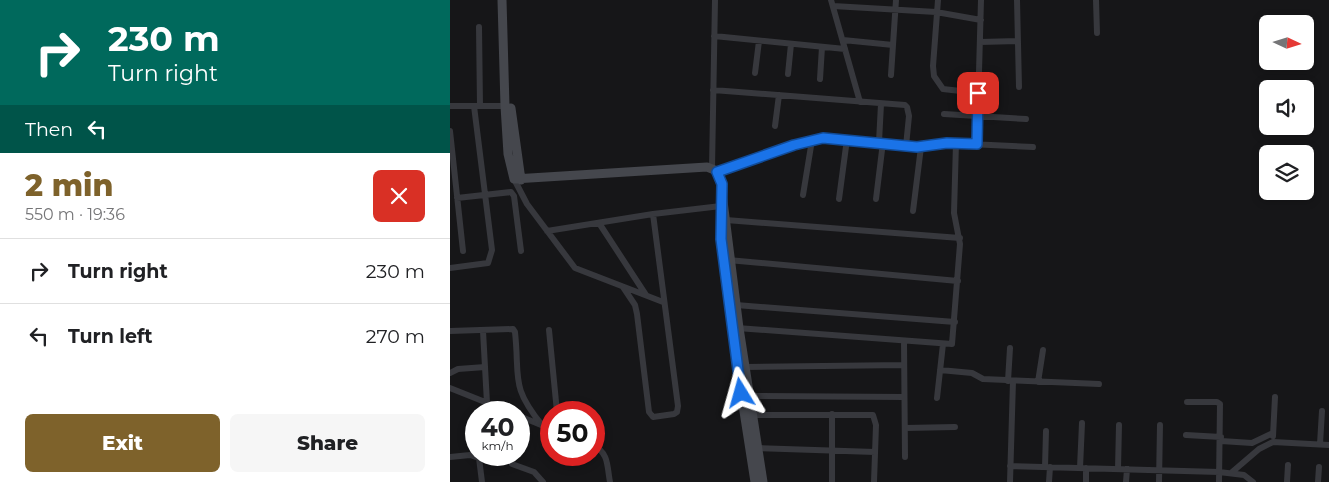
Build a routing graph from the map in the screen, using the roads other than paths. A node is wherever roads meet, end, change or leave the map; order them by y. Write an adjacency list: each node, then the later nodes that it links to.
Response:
1 (502, 0): 36 (main road)
2 (508, 0): 51 (main road)
3 (715, 0): 15 (street)
4 (896, 0): 10 (street)
5 (938, 0): 11 (street)
6 (980, 0): 12 (street)
7 (1017, 0): 18 (street)
8 (1096, 0): 14 (street)
9 (832, 3): 10 (street); 16 (street)
10 (896, 9): 11 (street); 21 (street)
11 (936, 12): 12 (street); 30 (street)
12 (980, 20): 19 (street)
13 (479, 27): 35 (street)
14 (1097, 33)
15 (714, 36): 17 (street); 29 (street)
16 (843, 40): 21 (street); 23 (street)
17 (759, 41): 20 (street); 24 (street)
18 (1018, 41): 19 (street); 28 (street)
19 (980, 42): 30 (street)
20 (791, 44): 22 (street); 25 (street)
21 (893, 46): 26 (street)
22 (822, 47): 23 (street); 27 (street)
23 (845, 49): 32 (street)
24 (755, 73)
25 (788, 74)
26 (891, 75)
27 (820, 79)
28 (1019, 87)
29 (713, 90): 31 (street); 50 (street)
30 (978, 93): 38 (street)
31 (779, 95): 32 (street); 40 (street)
32 (860, 102): 33 (street)
33 (882, 104): 44 (street); 47 (street)
34 (450, 106): 35 (street)
35 (477, 106): 36 (street); 53 (street)
36 (505, 106): 51 (main road)
37 (944, 114): 38 (street)
38 (977, 115): 39 (street); 46 (street)
39 (1026, 119)
40 (776, 126)
41 (450, 131): 55 (street)
42 (847, 138): 43 (street); 44 (street); 56 (street)
43 (812, 140): 50 (street); 54 (street)
44 (881, 142): 47 (street); 57 (street)
45 (956, 143): 46 (street); 48 (street); 64 (street)
46 (977, 144): 49 (street)
47 (906, 146): 48 (street)
48 (922, 147): 59 (street)
49 (1033, 147)
50 (714, 170): 51 (main road); 52 (main road)
51 (518, 180): 63 (street)
52 (722, 184): 58 (main road); 61 (main road)
53 (485, 195): 55 (street); 66 (street); 68 (street)
54 (803, 195)
55 (457, 198): 65 (street)
56 (839, 199)
57 (876, 199)
58 (721, 206): 60 (street); 67 (main road)
59 (913, 211)
60 (653, 214): 62 (street); 72 (street)
61 (726, 220): 64 (street); 67 (main road)
62 (600, 223): 63 (street); 71 (street)
63 (547, 231): 70 (street)
64 (960, 238): 69 (street)
65 (463, 251)
66 (521, 251)
67 (727, 260): 69 (street); 73 (main road); 75 (main road)
68 (450, 268)
69 (958, 281): 74 (street)
70 (623, 287): 71 (street); 72 (street)
71 (646, 295): 72 (street)
72 (663, 302)
73 (736, 305): 74 (street); 75 (main road)
74 (955, 322): 80 (street)
75 (736, 328): 79 (street); 85 (main road); 136 (main road)
76 (549, 330): 98 (street)
77 (450, 331): 78 (street)
78 (483, 331): 84 (street); 103 (street)
79 (904, 341): 80 (street); 83 (street)
80 (942, 344): 86 (street)
81 (1010, 348): 88 (street)
82 (1043, 350): 89 (street)
83 (904, 365): 85 (street); 93 (street)
84 (485, 367): 87 (street); 97 (street)
85 (745, 368): 92 (main road)
86 (940, 370): 88 (street); 95 (street)
87 (450, 373)
88 (1010, 381): 89 (street); 124 (street)
89 (1038, 382): 90 (street)
90 (1099, 384)
91 (450, 388): 96 (street)
92 (749, 396): 93 (street); 102 (main road)
93 (904, 397): 107 (street)
94 (1275, 397): 110 (street)
95 (937, 398)
96 (482, 401)
97 (487, 401)
98 (556, 401)
99 (1187, 402): 112 (street)
100 (1322, 411): 114 (street)
101 (832, 414): 102 (street); 117 (street); 118 (street)
102 (752, 415): 116 (main road)
103 (540, 422)
104 (1082, 423): 127 (street)
105 (1119, 425): 128 (street)
106 (1160, 425): 130 (street)
107 (905, 428): 108 (street); 121 (street)
108 (955, 428)
109 (1046, 431): 125 (street)
110 (1273, 433): 112 (street); 113 (street)
111 (1186, 435): 112 (street)
112 (1221, 439): 131 (street)
113 (1273, 442): 114 (street); 132 (street)
114 (1320, 444): 115 (street)
115 (1329, 445)
116 (756, 448): 117 (street); 137 (main road)
117 (832, 450): 118 (street); 138 (street)
118 (875, 452): 139 (street)
119 (605, 454): 135 (street)
120 (450, 457): 133 (street)
121 (905, 457)
122 (1288, 465): 147 (street)
123 (518, 466): 134 (street)
124 (1010, 466): 125 (street); 140 (street)
125 (1047, 467): 127 (street); 141 (street)
126 (1319, 467): 148 (street)
127 (1083, 468): 128 (street); 142 (street)
128 (1118, 469): 129 (street)
129 (1126, 469): 130 (street); 143 (street)
130 (1158, 470): 131 (street); 144 (street)
131 (1219, 472): 132 (street); 145 (street)
132 (1231, 473): 146 (street)
133 (482, 482)
134 (543, 482)
135 (610, 482)
136 (755, 482)
137 (763, 482)
138 (832, 482)
139 (874, 482)
140 (1010, 482)
141 (1049, 482)
142 (1086, 482)
143 (1126, 482)
144 (1158, 482)
145 (1219, 482)
146 (1253, 482)
147 (1287, 482)
148 (1318, 482)

